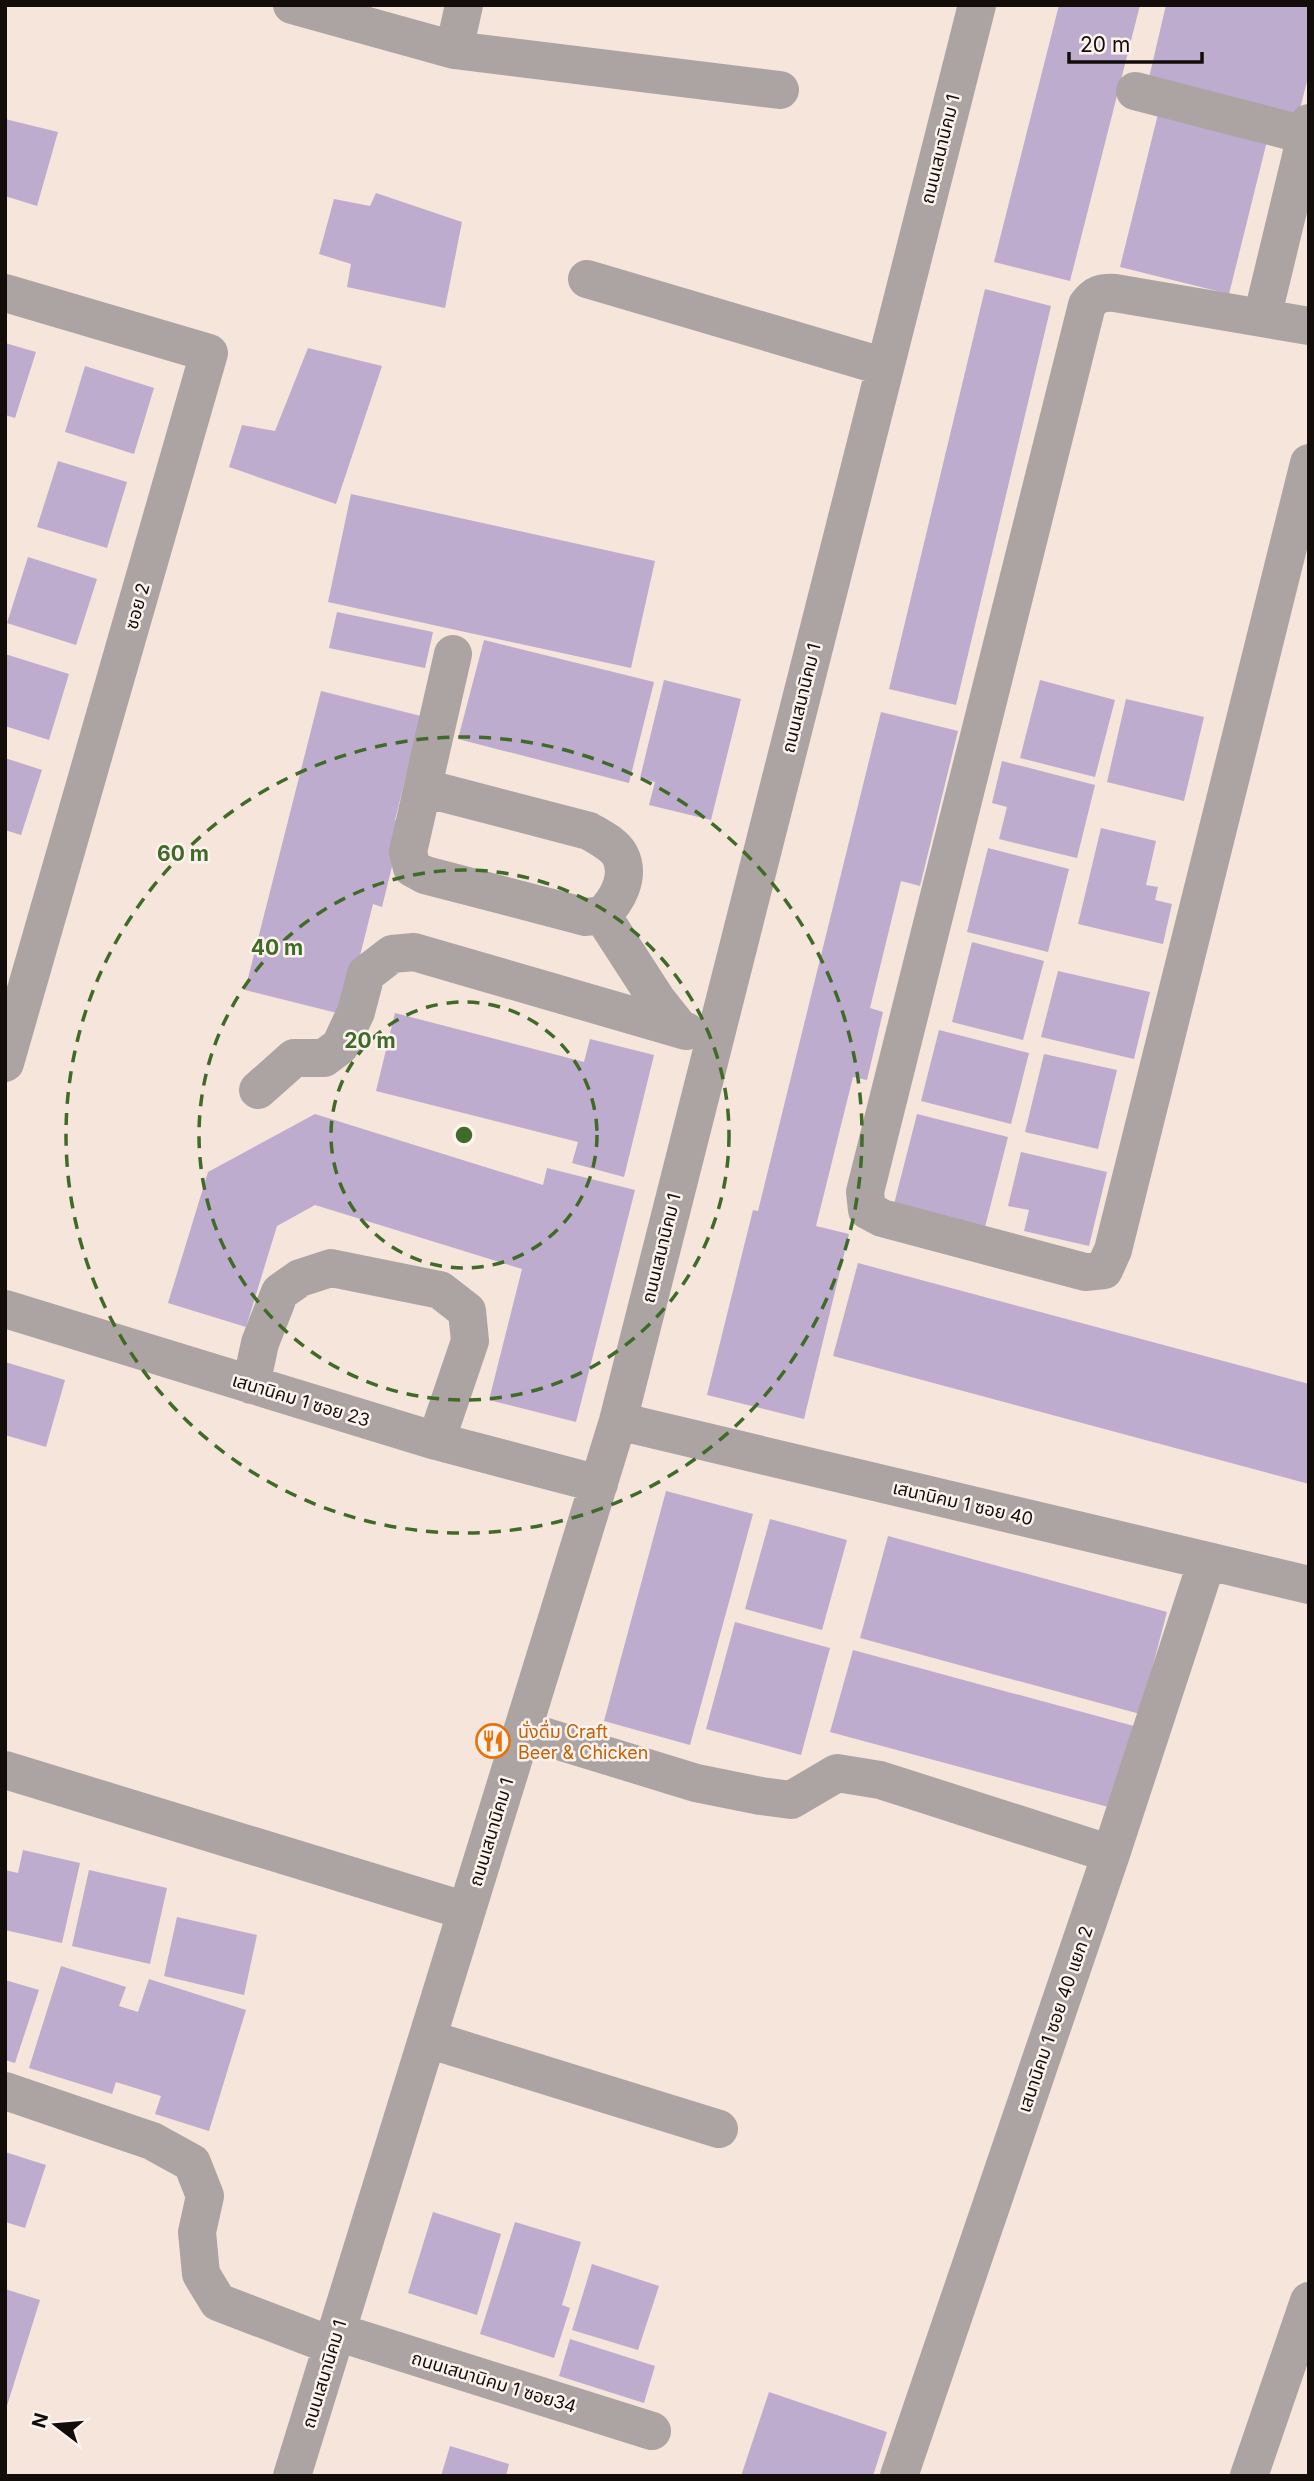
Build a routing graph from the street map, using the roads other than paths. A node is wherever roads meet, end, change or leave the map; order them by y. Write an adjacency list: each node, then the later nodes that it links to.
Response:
1 (292, 5): 4 (street)
2 (464, 5): 4 (street)
3 (977, 5): 12 (street, ถนนเสนานิคม 1)
4 (454, 50): 5 (street)
5 (780, 90)
6 (1135, 91): 7 (street)
7 (1308, 131): 10 (street)
8 (587, 279): 12 (street)
9 (5, 293): 18 (street, ซอย 2)
10 (1262, 318): 11 (street); 13 (street)
11 (1309, 326)
12 (885, 367): 17 (street, ถนนเสนานิคม 1)
13 (1309, 464)
14 (453, 654): 15 (street)
15 (424, 788): 16 (street); 16 (street)
16 (602, 915): 17 (street)
17 (697, 1034): 19 (street); 22 (street, ถนนเสนานิคม 1)
18 (5, 1063)
19 (258, 1090)
20 (5, 1310): 21 (street, เสนานิคม 1 ซอย 23)
21 (251, 1385): 23 (street, เสนานิคม 1 ซอย 23); 23 (street)
22 (618, 1421): 24 (street, ถนนเสนานิคม 1); 25 (street, เสนานิคม 1 ซอย 40)
23 (436, 1441): 24 (street, เสนานิคม 1 ซอย 23)
24 (599, 1483): 27 (street, ถนนเสนานิคม 1)
25 (1207, 1561): 26 (street, เสนานิคม 1 ซอย 40); 29 (street, เสนานิคม 1 ซอย 40 แยก 2)
26 (1309, 1585)
27 (523, 1730): 29 (street); 30 (street, ถนนเสนานิคม 1)
28 (5, 1770): 30 (street)
29 (1111, 1854): 38 (street, เสนานิคม 1 ซอย 40 แยก 2)
30 (466, 1911): 31 (street, ถนนเสนานิคม 1)
31 (428, 2039): 33 (street); 35 (street, ถนนเสนานิคม 1)
32 (5, 2091): 35 (street, ถนนเสนานิคม 1 ซอย34)
33 (719, 2129)
34 (1309, 2301): 39 (street)
35 (335, 2339): 36 (street, ถนนเสนานิคม 1 ซอย34); 37 (street, ถนนเสนานิคม 1)
36 (652, 2431)
37 (292, 2476)
38 (898, 2476)
39 (1249, 2476)

